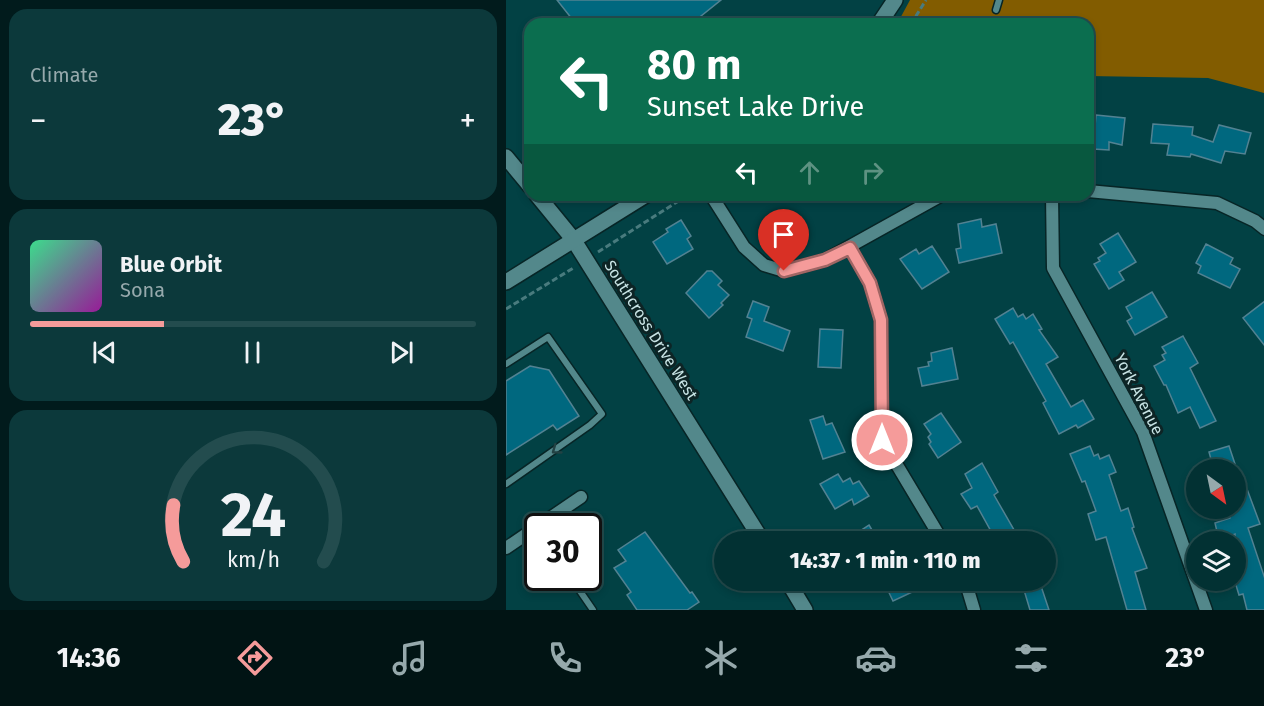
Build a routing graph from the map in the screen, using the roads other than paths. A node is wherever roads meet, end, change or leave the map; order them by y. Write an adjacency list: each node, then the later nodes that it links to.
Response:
1 (895, 0): 4 (street)
2 (999, 0): 3 (lane)
3 (996, 10)
4 (883, 18)
5 (506, 157): 6 (street)
6 (524, 179)
7 (1094, 192): 13 (street)
8 (542, 201): 14 (street, Southcross Drive West)
9 (637, 201): 14 (street)
10 (715, 201): 15 (street)
11 (932, 201): 15 (street)
12 (1052, 201): 31 (street, York Avenue)
13 (1265, 229)
14 (573, 239): 16 (street); 21 (street, Southcross Drive West)
15 (850, 248): 22 (street)
16 (506, 282)
17 (506, 364): 18 (lane, one-way to 18)
18 (506, 484)
19 (581, 497): 20 (street)
20 (558, 513)
21 (755, 531)
22 (936, 531)
23 (524, 536): 24 (street)
24 (506, 548)
25 (580, 591): 28 (lane)
26 (794, 591): 29 (street)
27 (968, 591): 30 (street)
28 (593, 610)
29 (805, 610)
30 (974, 610)
31 (1206, 610)

